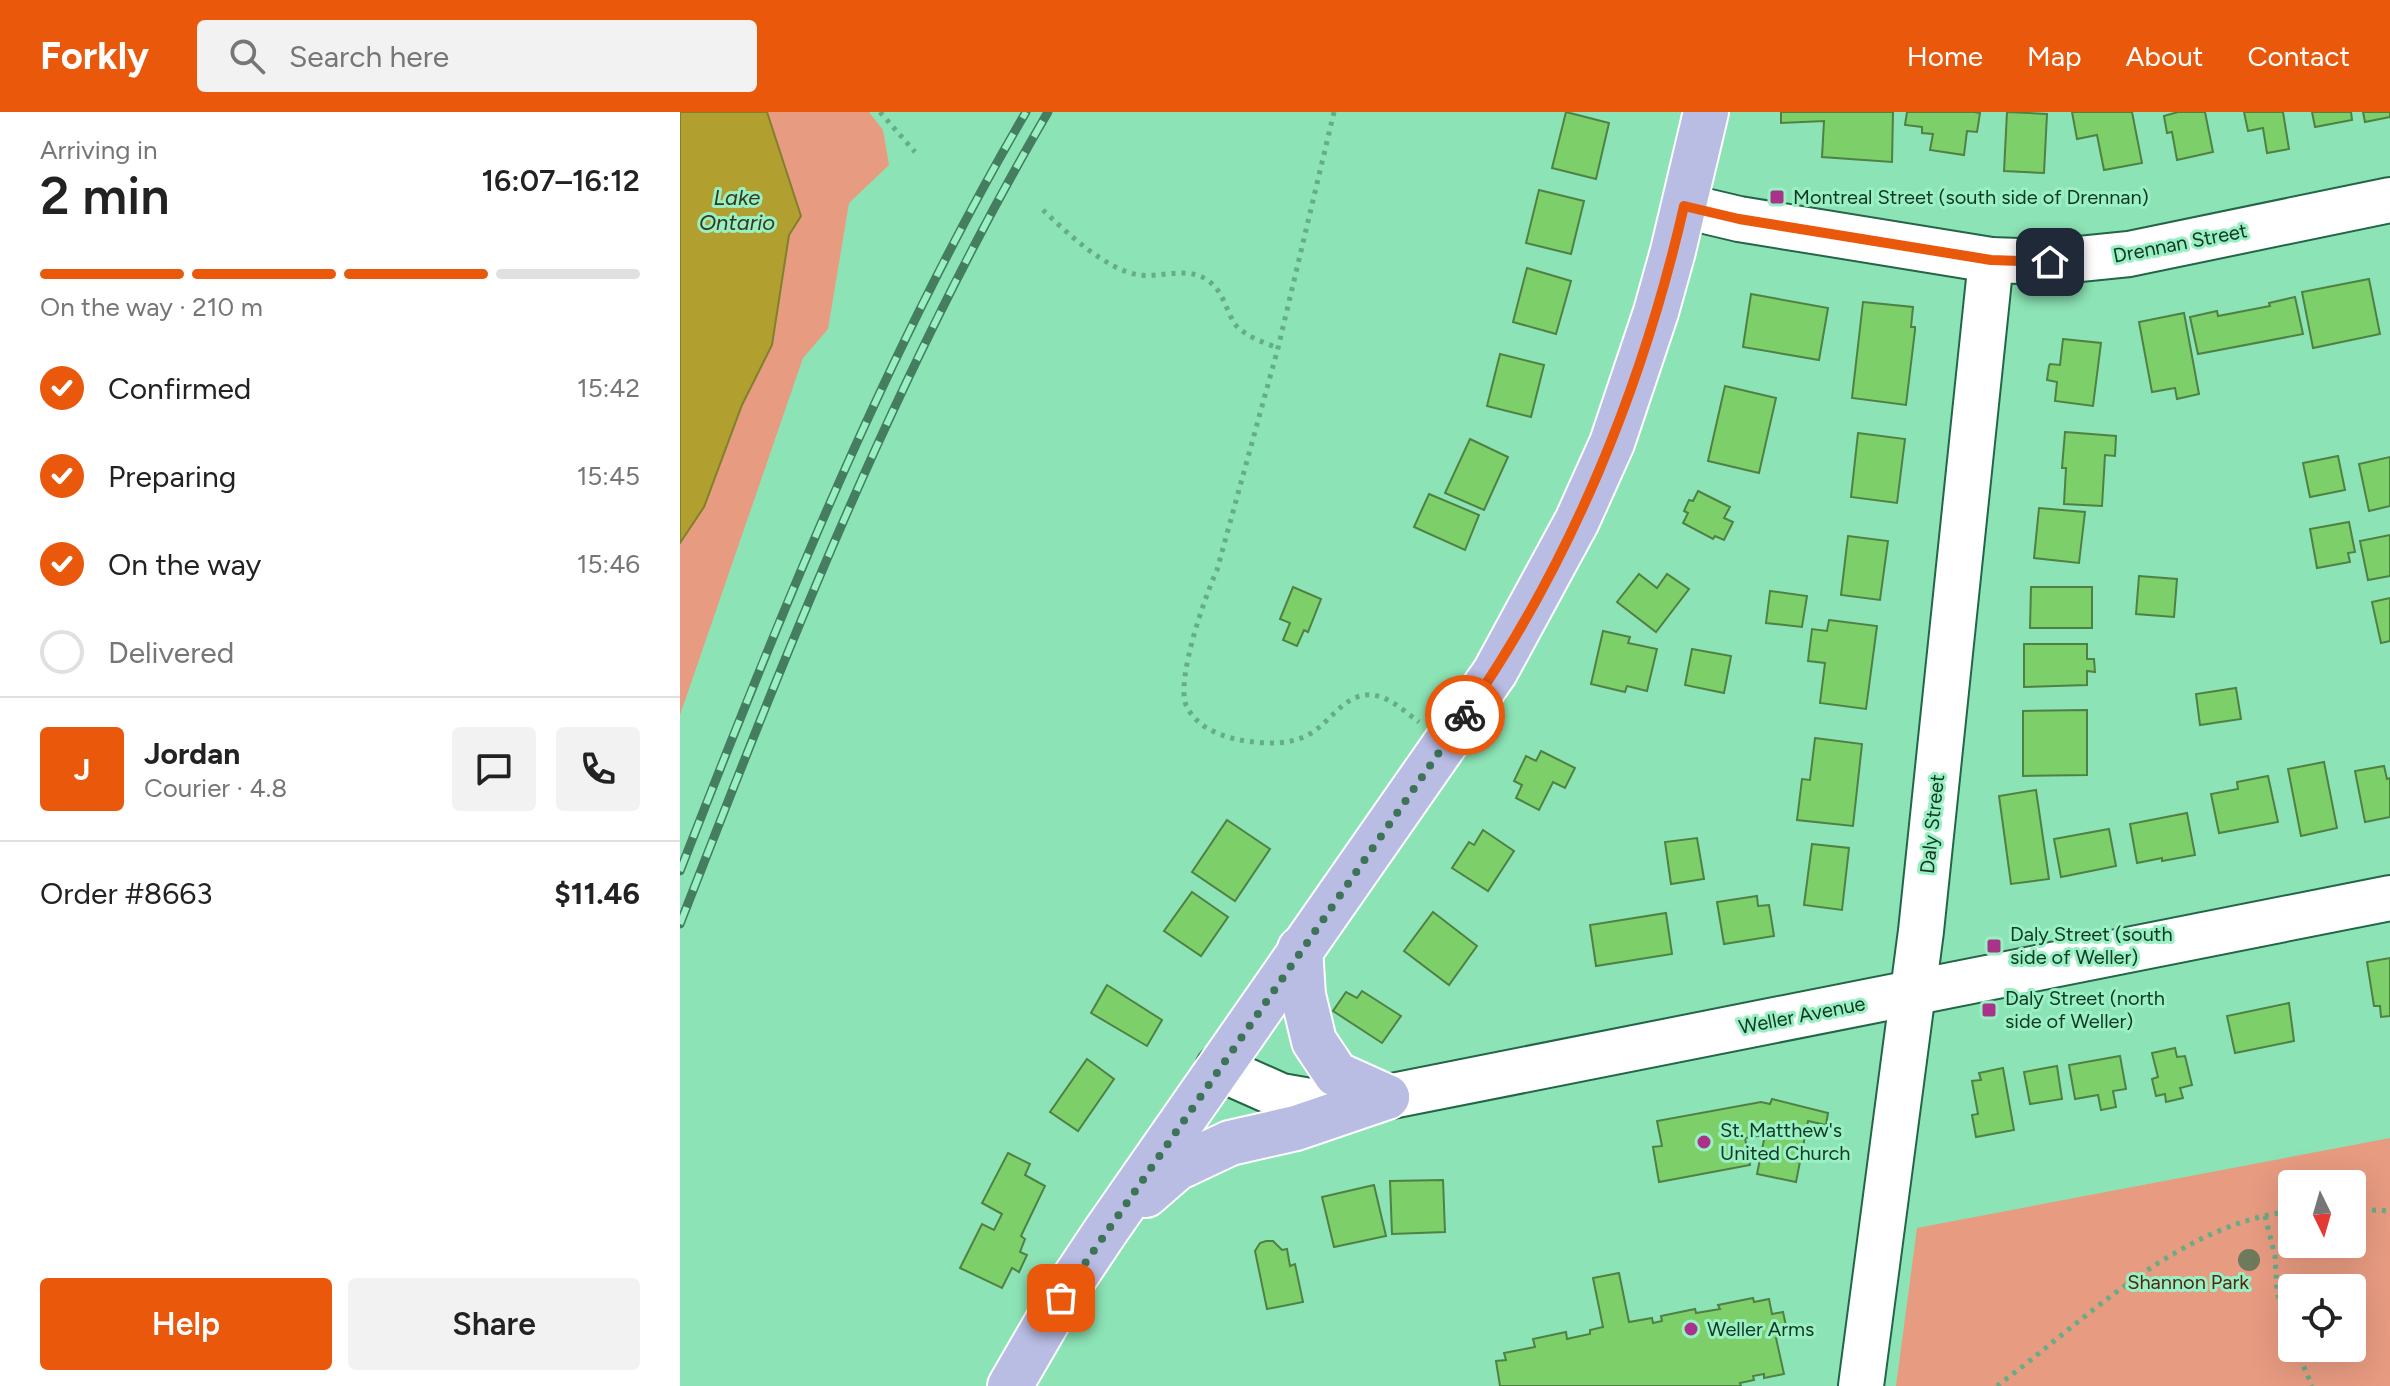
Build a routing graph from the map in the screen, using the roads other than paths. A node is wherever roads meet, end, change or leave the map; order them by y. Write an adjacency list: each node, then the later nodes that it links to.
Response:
1 (1706, 112): 3 (main road)
2 (2390, 200): 4 (street, Drennan Street)
3 (1684, 206): 4 (street, Drennan Street); 6 (main road)
4 (1991, 260): 7 (street, Daly Street)
5 (2390, 898): 7 (street, Weller Avenue)
6 (1300, 949): 8 (main road); 9 (main road)
7 (1911, 993): 9 (street, Weller Avenue); 12 (street, Daly Street)
8 (1218, 1068): 9 (street, Weller Avenue); 10 (main road)
9 (1387, 1097): 10 (main road)
10 (1105, 1232): 11 (main road)
11 (1010, 1386)
12 (1861, 1386)

